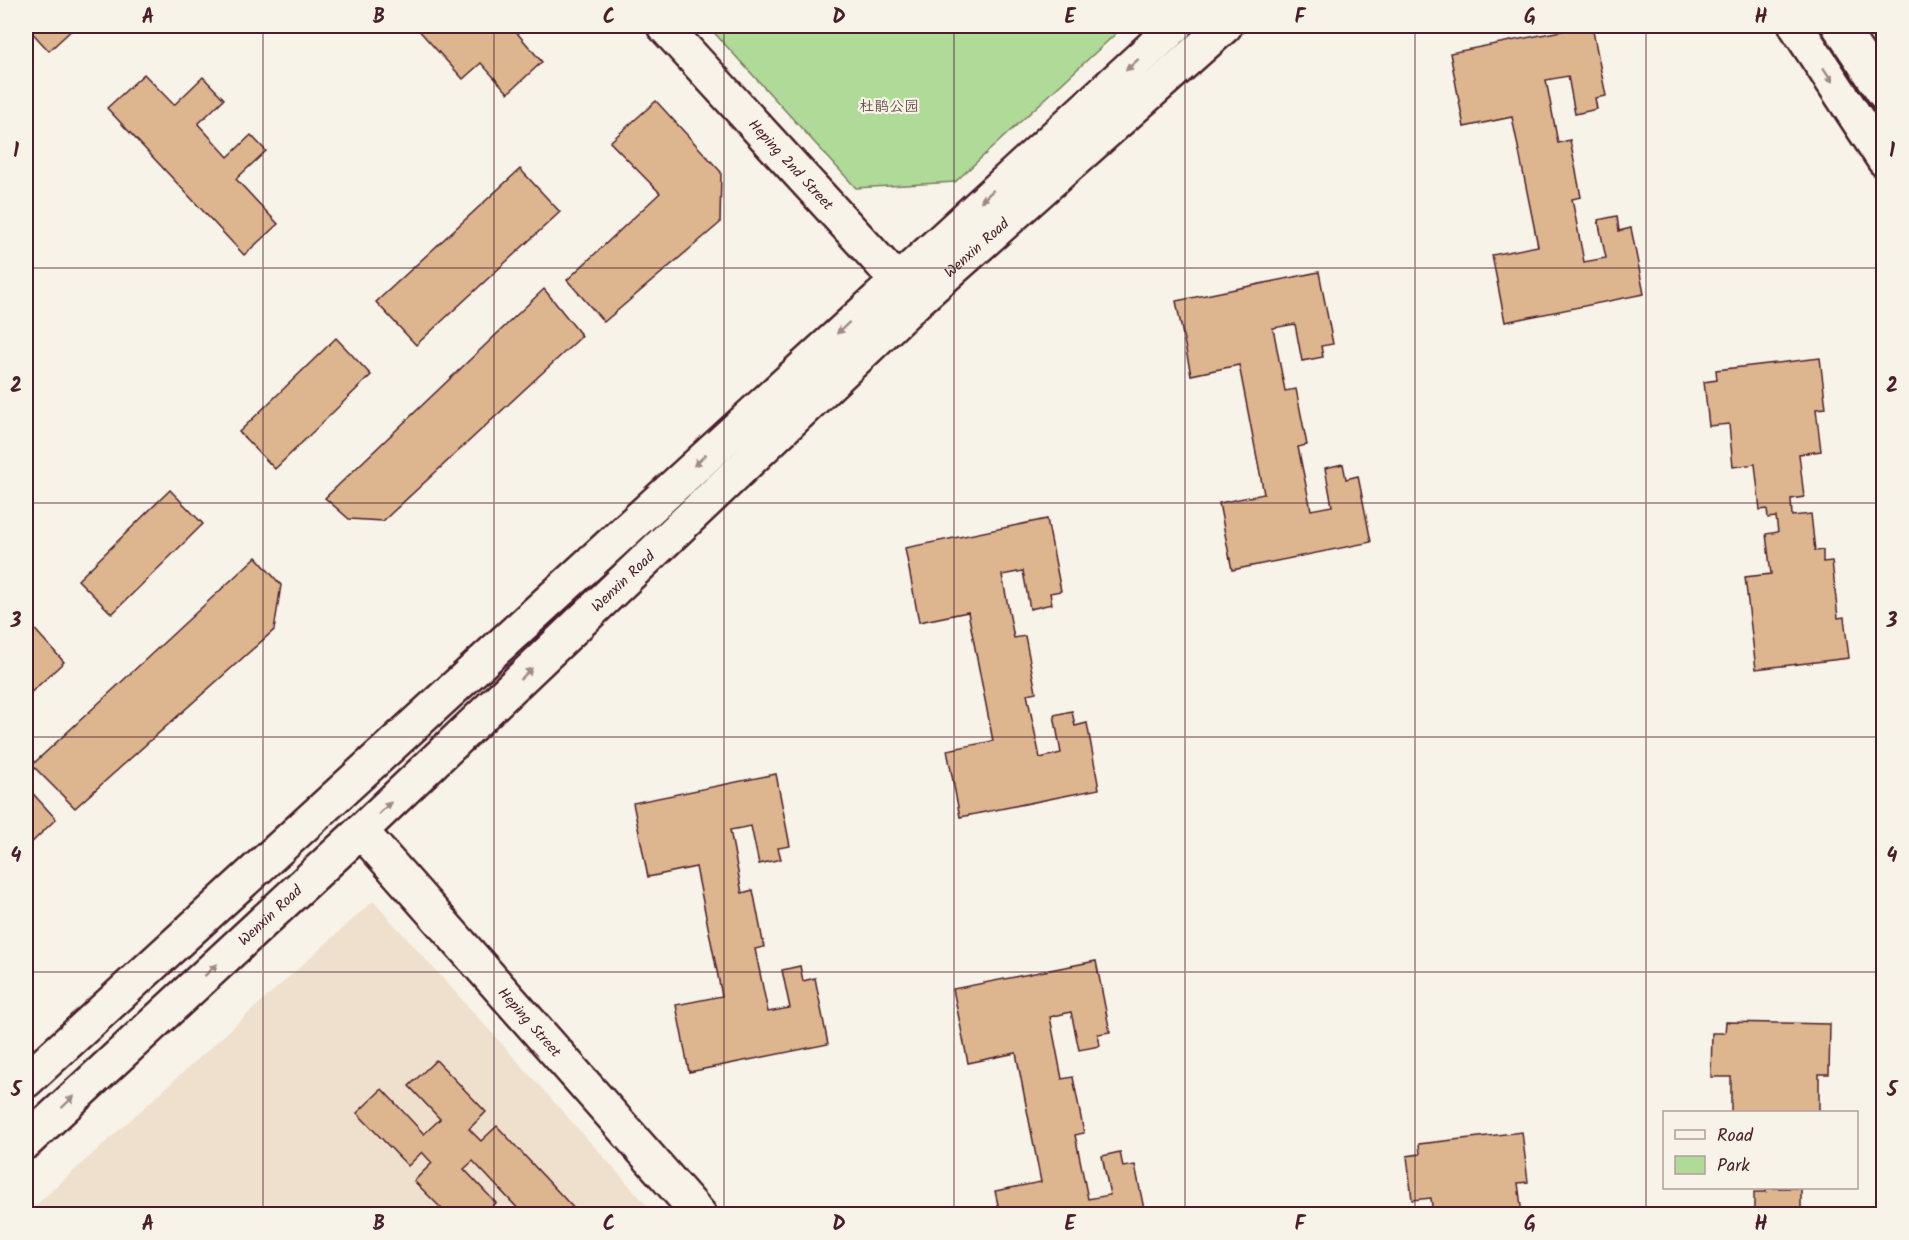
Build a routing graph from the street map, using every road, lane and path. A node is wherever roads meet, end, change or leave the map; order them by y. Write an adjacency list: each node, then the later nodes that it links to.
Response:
1 (664, 26): 8 (main road, Heping 2nd Street)
2 (1175, 26): 8 (main road, one-way to 8)
3 (1225, 26): 8 (main road, Wenxin Road)
4 (1796, 26): 7 (main road, one-way to 7)
5 (1839, 26): 6 (main road)
6 (1884, 93)
7 (1884, 160)
8 (906, 290): 9 (main road, Wenxin Road, one-way to 8); 10 (main road, one-way to 10)
9 (361, 831): 11 (main road, Wenxin Road, one-way to 9); 12 (main road, Heping Street)
10 (26, 1081)
11 (26, 1142)
12 (699, 1215)

